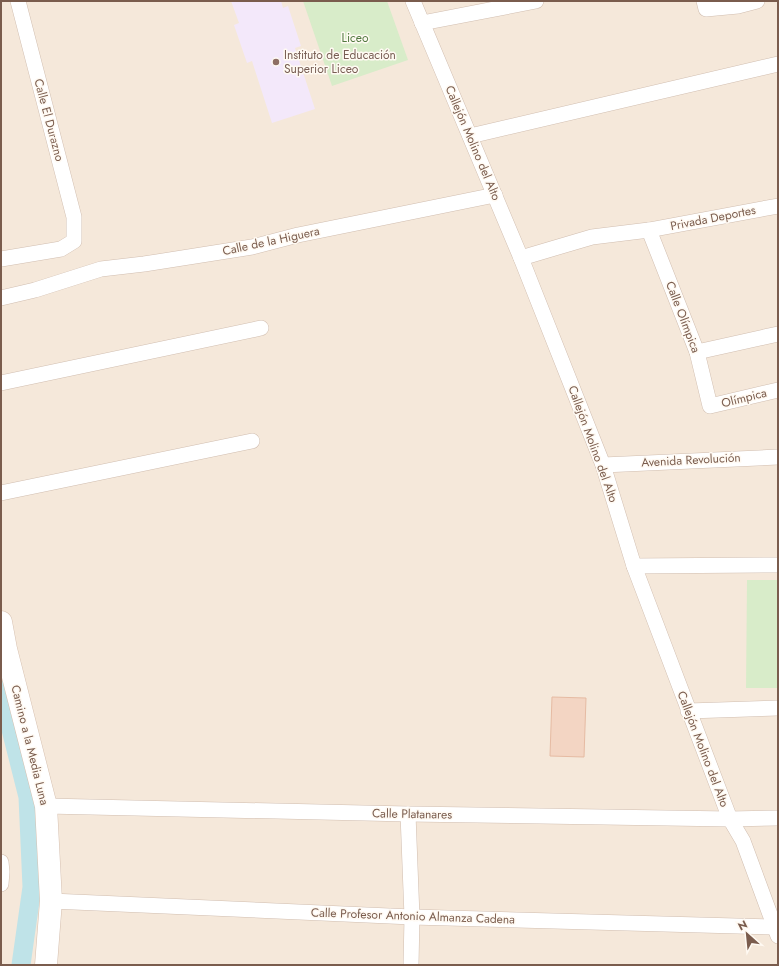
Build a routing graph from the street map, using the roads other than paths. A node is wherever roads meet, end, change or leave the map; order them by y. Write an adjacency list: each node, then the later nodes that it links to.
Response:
1 (18, 1): 13 (street, Calle El Durazno)
2 (414, 1): 6 (street, Callejón Molino del Alto)
3 (536, 1): 6 (street)
4 (757, 1): 5 (street)
5 (705, 5)
6 (422, 23): 8 (street, Callejón Molino del Alto)
7 (778, 64): 8 (street)
8 (470, 136): 9 (street, Callejón Molino del Alto)
9 (495, 195): 12 (street, Callejón Molino del Alto); 14 (street, Calle de la Higuera)
10 (778, 206): 11 (street, Privada Deportes)
11 (649, 230): 12 (street, Privada Deportes); 17 (street, Calle Olímpica)
12 (521, 258): 23 (street, Callejón Molino del Alto)
13 (1, 259)
14 (1, 298)
15 (262, 328): 18 (street)
16 (778, 334): 17 (street)
17 (697, 352): 20 (street, Calle Olímpica)
18 (1, 384)
19 (778, 390): 20 (street, Olímpica)
20 (710, 406)
21 (252, 441): 24 (street)
22 (778, 457): 23 (street, Avenida Revolución)
23 (603, 465): 26 (street, Callejón Molino del Alto)
24 (1, 493)
25 (778, 565): 26 (street)
26 (634, 566): 29 (street, Callejón Molino del Alto)
27 (1, 622): 30 (street, Camino a la Media Luna)
28 (778, 708): 29 (street)
29 (688, 711): 33 (street, Callejón Molino del Alto)
30 (46, 806): 31 (street, Calle Platanares); 36 (street, Camino a la Media Luna)
31 (408, 814): 33 (street, Calle Platanares); 37 (street)
32 (778, 818): 33 (street, Calle Platanares)
33 (730, 819): 38 (street, Callejón Molino del Alto)
34 (1, 862): 35 (street)
35 (1, 884)
36 (51, 901): 37 (street, Calle Profesor Antonio Almanza Cadena); 39 (street, Camino a la Media Luna)
37 (412, 917): 38 (street, Calle Profesor Antonio Almanza Cadena); 40 (street)
38 (776, 932)
39 (46, 965)
40 (411, 965)

